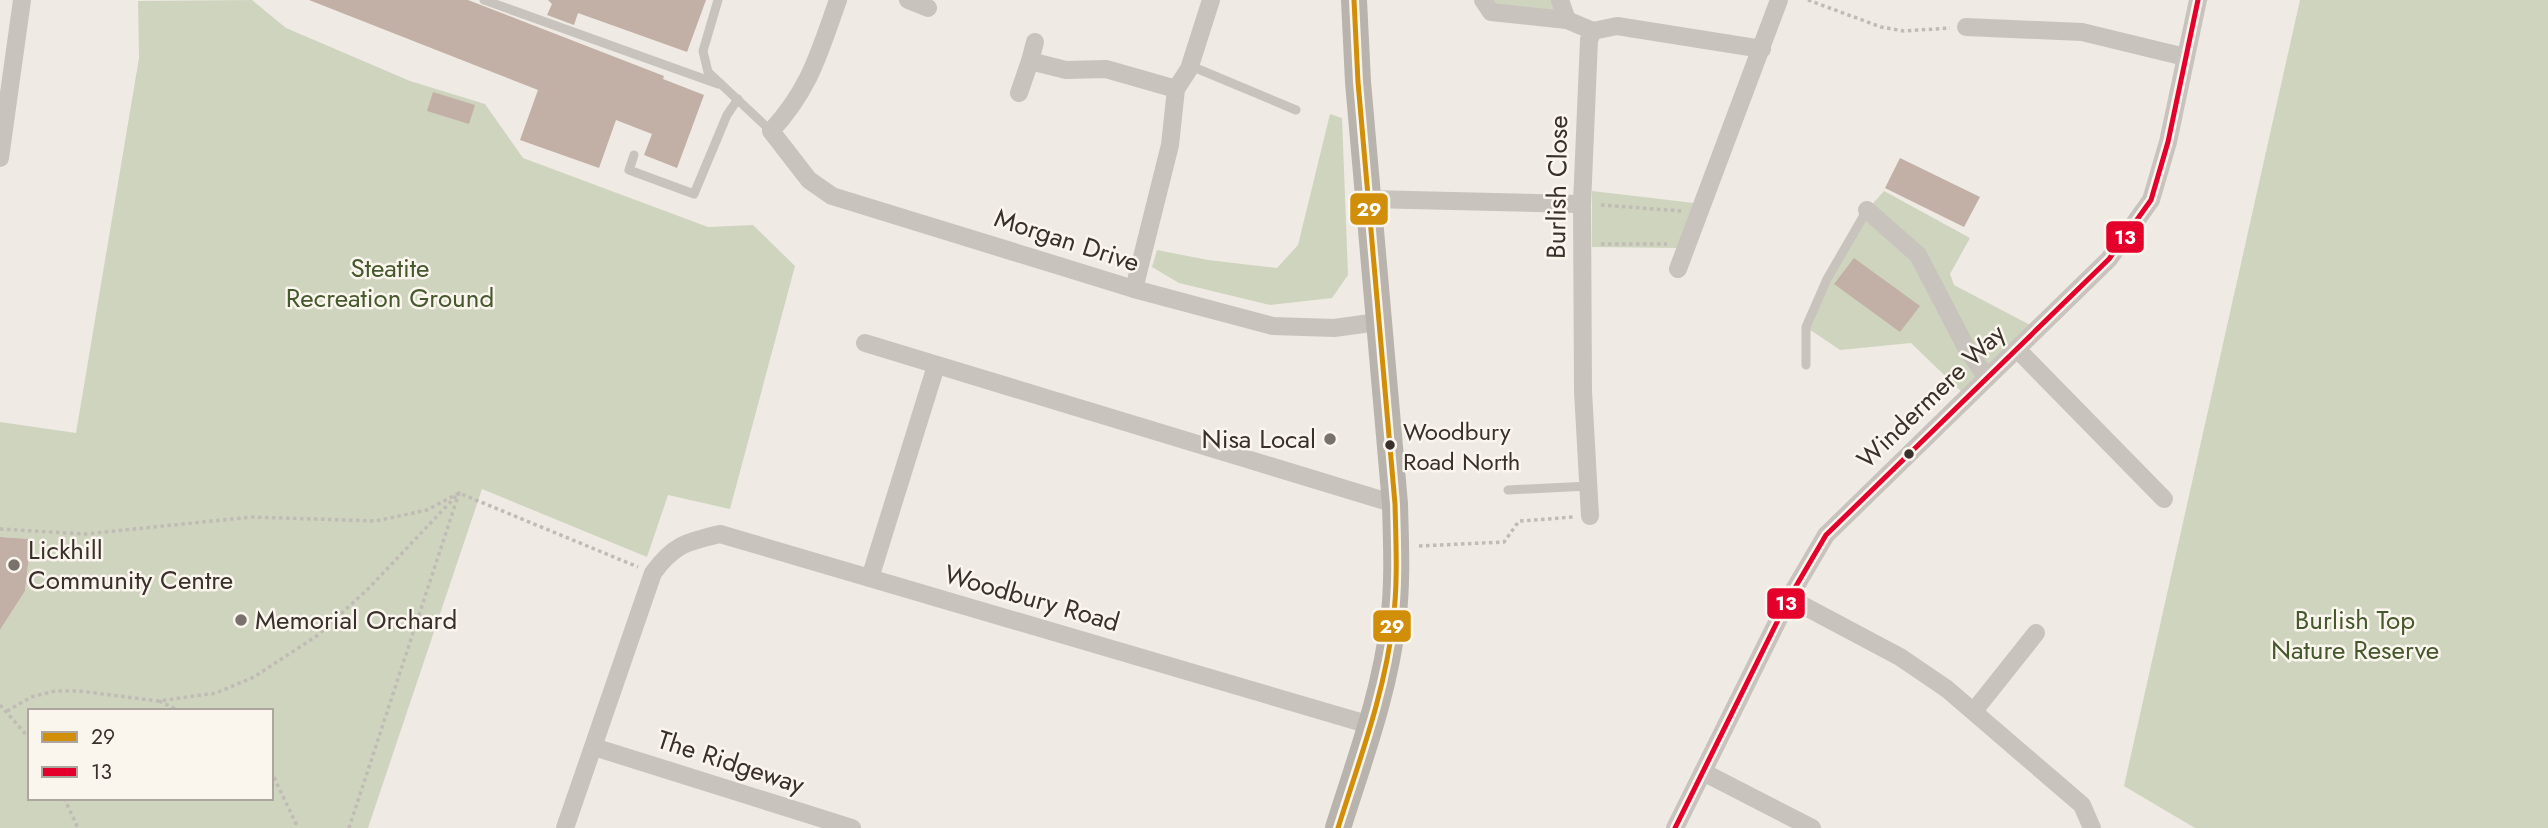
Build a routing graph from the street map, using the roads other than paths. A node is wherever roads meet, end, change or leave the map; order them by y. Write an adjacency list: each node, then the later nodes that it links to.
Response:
1 (22, 0): 29 (street)
2 (484, 0): 22 (lane)
3 (718, 0): 22 (lane)
4 (838, 0): 27 (street)
5 (908, 0): 12 (street)
6 (1211, 0): 21 (street)
7 (1354, 0): 30 (main road)
8 (1483, 0): 13 (street)
9 (1557, 0): 13 (street); 14 (street)
10 (1779, 0): 18 (street)
11 (2198, 0): 19 (street, Windermere Way)
12 (928, 8)
13 (1539, 16): 14 (street)
14 (1567, 20): 16 (street)
15 (1966, 27): 19 (street)
16 (1593, 31): 18 (street); 31 (street, Burlish Close)
17 (1035, 42): 20 (street)
18 (1762, 49): 33 (street)
19 (2185, 57): 37 (street, Windermere Way)
20 (1030, 61): 23 (street); 24 (street)
21 (1191, 66): 23 (street); 26 (lane)
22 (718, 84): 25 (lane)
23 (1176, 89): 34 (street)
24 (1018, 93)
25 (738, 99): 27 (lane); 28 (lane)
26 (1296, 110)
27 (771, 131): 34 (street, Morgan Drive)
28 (634, 155)
29 (0, 158)
30 (1369, 200): 31 (street); 35 (main road)
31 (1581, 204): 41 (street, Burlish Close)
32 (1867, 210): 38 (lane); 40 (street)
33 (1678, 269)
34 (1133, 289): 35 (street, Morgan Drive)
35 (1378, 322): 44 (main road)
36 (865, 343): 39 (street)
37 (2018, 350): 40 (street, Windermere Way); 43 (street)
38 (1806, 365)
39 (936, 366): 44 (street); 46 (street)
40 (1987, 378): 47 (street, Windermere Way)
41 (1588, 485): 42 (lane); 45 (street, Burlish Close)
42 (1508, 490)
43 (2164, 499)
44 (1395, 504): 50 (main road)
45 (1590, 516)
46 (870, 578): 50 (street, Woodbury Road); 51 (street, Woodbury Road)
47 (1789, 598): 49 (street); 52 (street, Windermere Way)
48 (2036, 633): 49 (street)
49 (1974, 711): 58 (street)
50 (1370, 725): 55 (main road)
51 (594, 747): 53 (street); 54 (street, The Ridgeway)
52 (1703, 772): 56 (street, Windermere Way); 57 (street)
53 (565, 828)
54 (852, 828)
55 (1338, 828)
56 (1675, 828)
57 (1812, 828)
58 (2092, 828)

